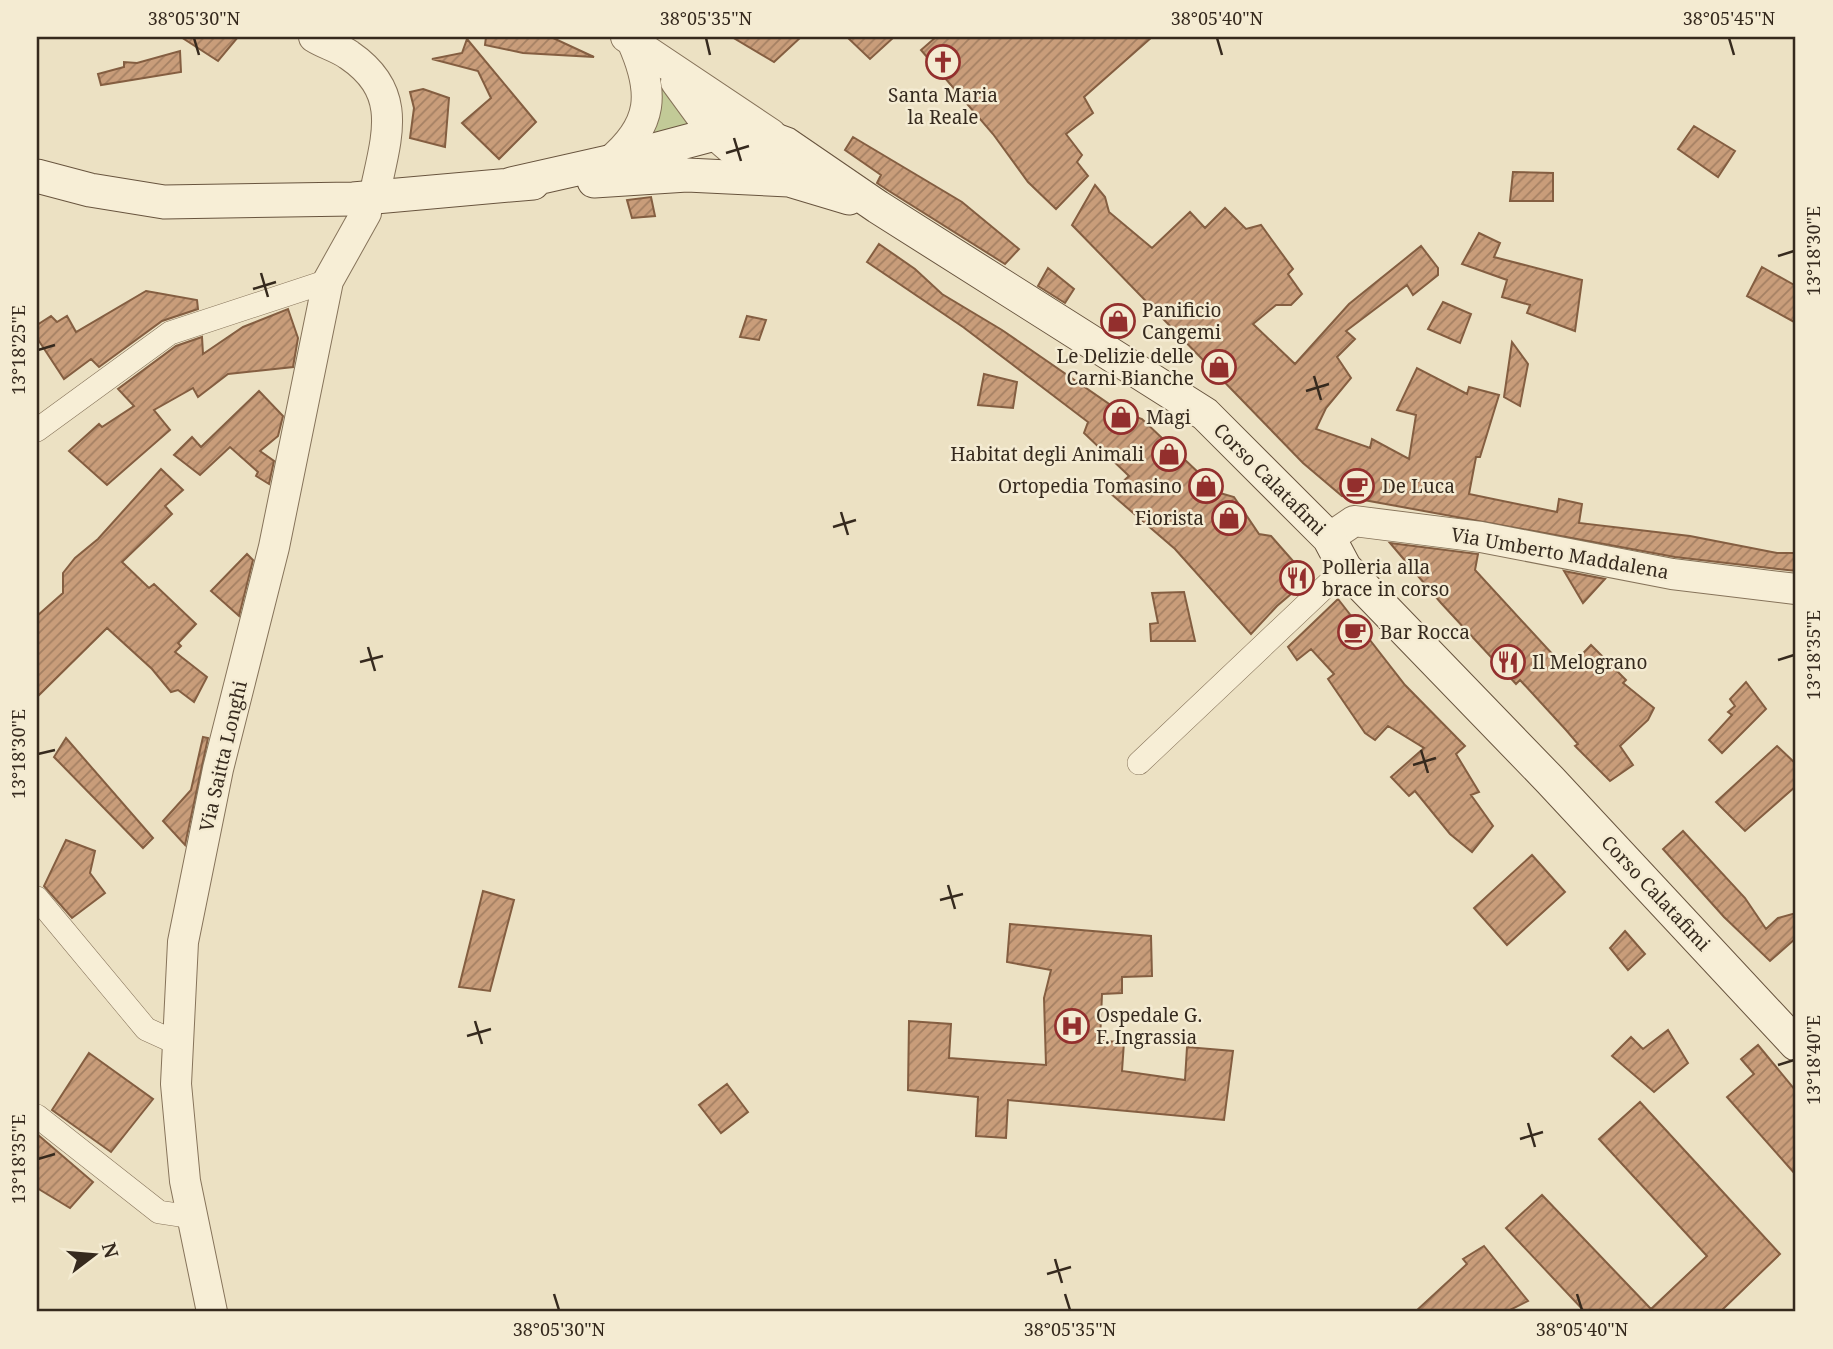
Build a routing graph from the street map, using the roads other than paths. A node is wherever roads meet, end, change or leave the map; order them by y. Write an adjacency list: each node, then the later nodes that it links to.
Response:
1 (314, 37): 11 (street)
2 (629, 39): 3 (street); 7 (street)
3 (658, 60): 4 (street); 5 (street)
4 (708, 94): 5 (street); 6 (street)
5 (714, 134): 6 (main road); 7 (main road); 8 (street); 10 (street)
6 (786, 144): 13 (main road)
7 (609, 162): 12 (main road)
8 (687, 174): 10 (main road); 12 (main road)
9 (37, 176): 12 (main road)
10 (789, 180): 13 (main road)
11 (377, 183)
12 (511, 184)
13 (878, 207): 17 (main road, Corso Calatafimi)
14 (366, 213): 15 (street, Via Saitta Longhi)
15 (328, 281): 16 (street); 22 (street, Via Saitta Longhi)
16 (37, 430)
17 (1329, 538): 18 (main road, Corso Calatafimi); 19 (street, Via Umberto Maddalena)
18 (1345, 568): 20 (street); 23 (main road, Corso Calatafimi)
19 (1796, 589)
20 (1139, 763)
21 (37, 898): 22 (street)
22 (179, 1044): 25 (street, Via Saitta Longhi)
23 (1796, 1044)
24 (37, 1116): 25 (street)
25 (192, 1217): 26 (street, Via Saitta Longhi)
26 (212, 1312)

